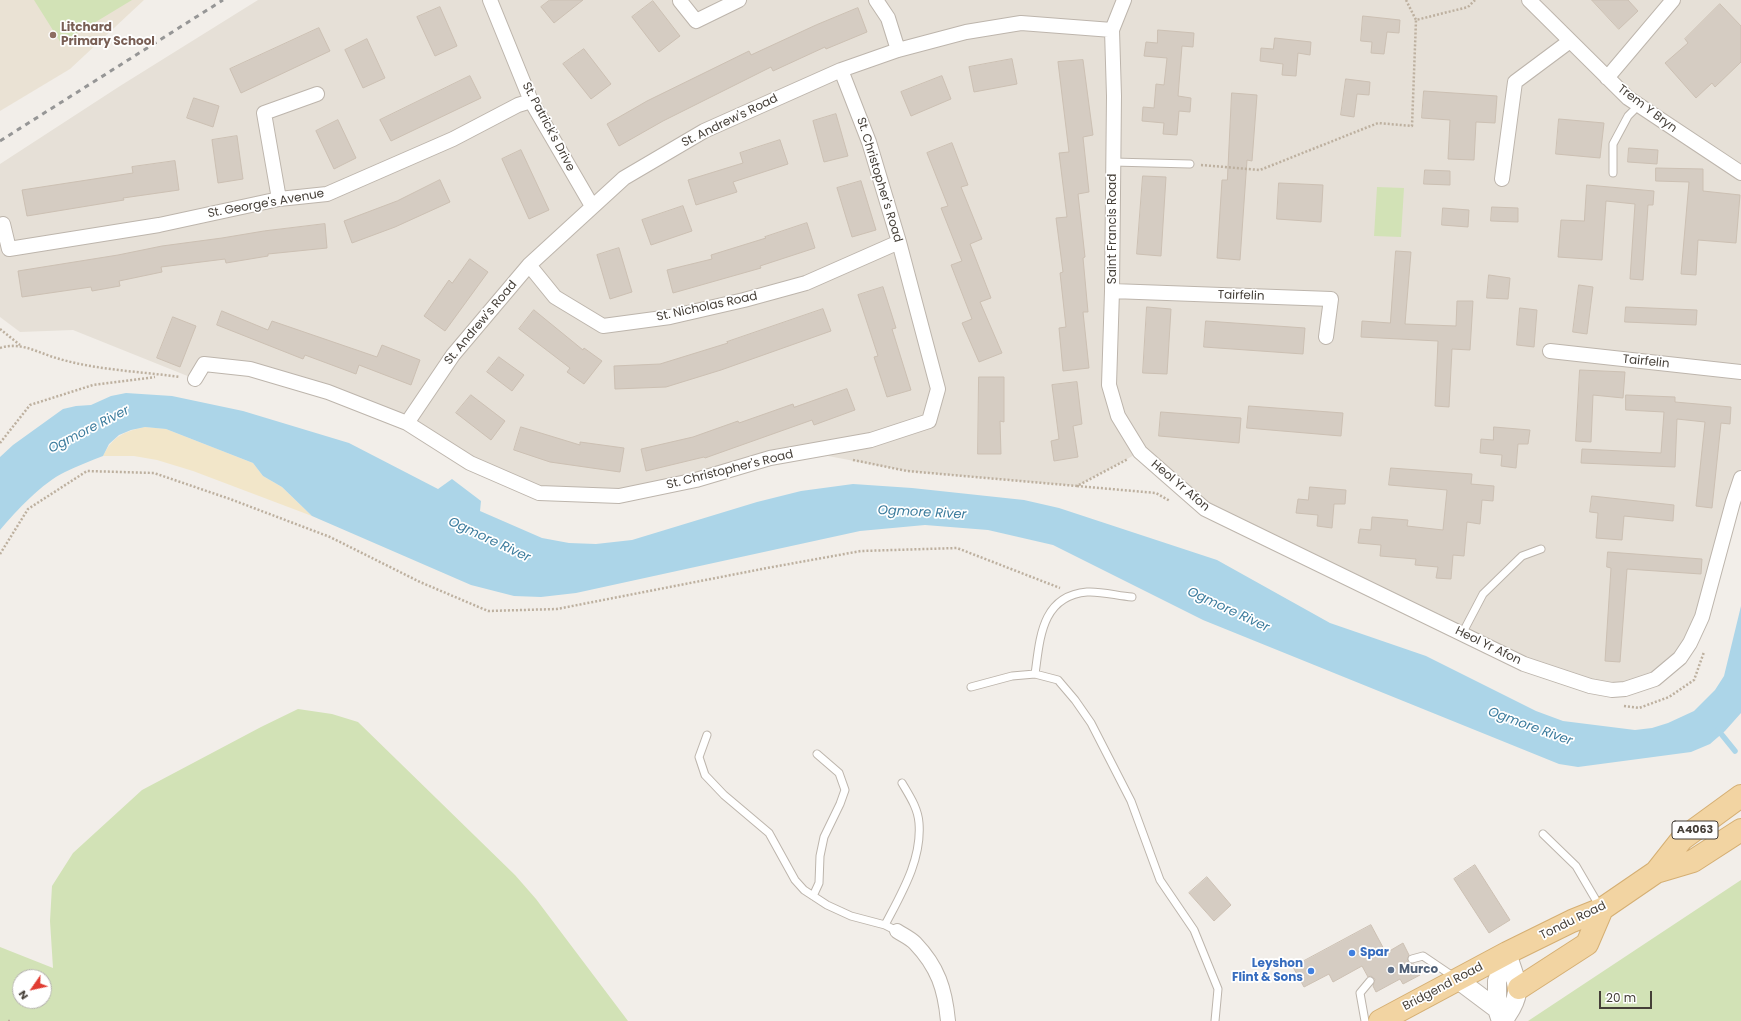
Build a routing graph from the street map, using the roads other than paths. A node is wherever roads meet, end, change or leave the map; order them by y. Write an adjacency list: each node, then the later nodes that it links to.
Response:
1 (490, 0): 14 (street, St. Patrick's Drive)
2 (739, 0): 7 (street)
3 (876, 0): 10 (street)
4 (1124, 0): 8 (street, Saint Francis Road)
5 (1529, 0): 9 (street, Trem Y Bryn)
6 (1673, 0): 12 (street)
7 (680, 1)
8 (1112, 30): 10 (street, St. Andrew's Road); 16 (street, Saint Francis Road)
9 (1570, 41): 12 (street, Trem Y Bryn); 20 (street)
10 (898, 50): 11 (street, St. Andrew's Road)
11 (841, 70): 22 (street, St. Andrew's Road); 24 (street, St. Christopher's Road)
12 (1607, 78): 15 (street, Trem Y Bryn)
13 (318, 94): 21 (street)
14 (531, 101): 21 (street, St. George's Avenue); 22 (street, St. Patrick's Drive)
15 (1639, 105): 18 (lane); 19 (street, Trem Y Bryn)
16 (1113, 162): 17 (lane); 26 (street, Saint Francis Road)
17 (1190, 164)
18 (1613, 173)
19 (1741, 173)
20 (1502, 179)
21 (279, 199): 23 (street, St. George's Avenue)
22 (592, 206): 25 (street, St. Andrew's Road)
23 (3, 224)
24 (899, 242): 25 (street, St. Nicholas Road); 31 (street, St. Christopher's Road)
25 (529, 265): 31 (street, St. Andrew's Road)
26 (1112, 291): 27 (street, Tairfelin); 32 (street, Saint Francis Road)
27 (1326, 337)
28 (1550, 352): 29 (street, Tairfelin)
29 (1741, 372)
30 (195, 379): 31 (street, St. Christopher's Road)
31 (407, 423)
32 (1140, 452): 36 (street, Heol Yr Afon)
33 (1741, 478): 36 (street, Heol Yr Afon)
34 (1542, 549): 36 (lane)
35 (1132, 597): 37 (lane)
36 (1462, 634)
37 (1035, 674): 38 (lane); 56 (lane)
38 (972, 687)
39 (707, 735): 46 (lane)
40 (817, 754): 46 (lane)
41 (902, 783): 48 (lane)
42 (1741, 796): 45 (main road, Tondu Road / A4063)
43 (1741, 830): 45 (main road, Tondu Road / A4063)
44 (1543, 834): 47 (lane)
45 (1656, 872): 47 (main road, Tondu Road / A4063)
46 (813, 896): 48 (lane)
47 (1602, 909): 49 (main road, Tondu Road / A4063); 53 (main road)
48 (891, 928): 55 (street)
49 (1507, 953): 51 (main road, Bridgend Road / A4063); 53 (street); 54 (street)
50 (1412, 959): 51 (lane)
51 (1458, 979): 54 (street); 58 (main road, Bridgend Road / A4063)
52 (1370, 981): 57 (lane)
53 (1519, 988): 54 (street)
54 (1501, 1017)
55 (948, 1021)
56 (1215, 1021)
57 (1365, 1021)
58 (1380, 1021)

